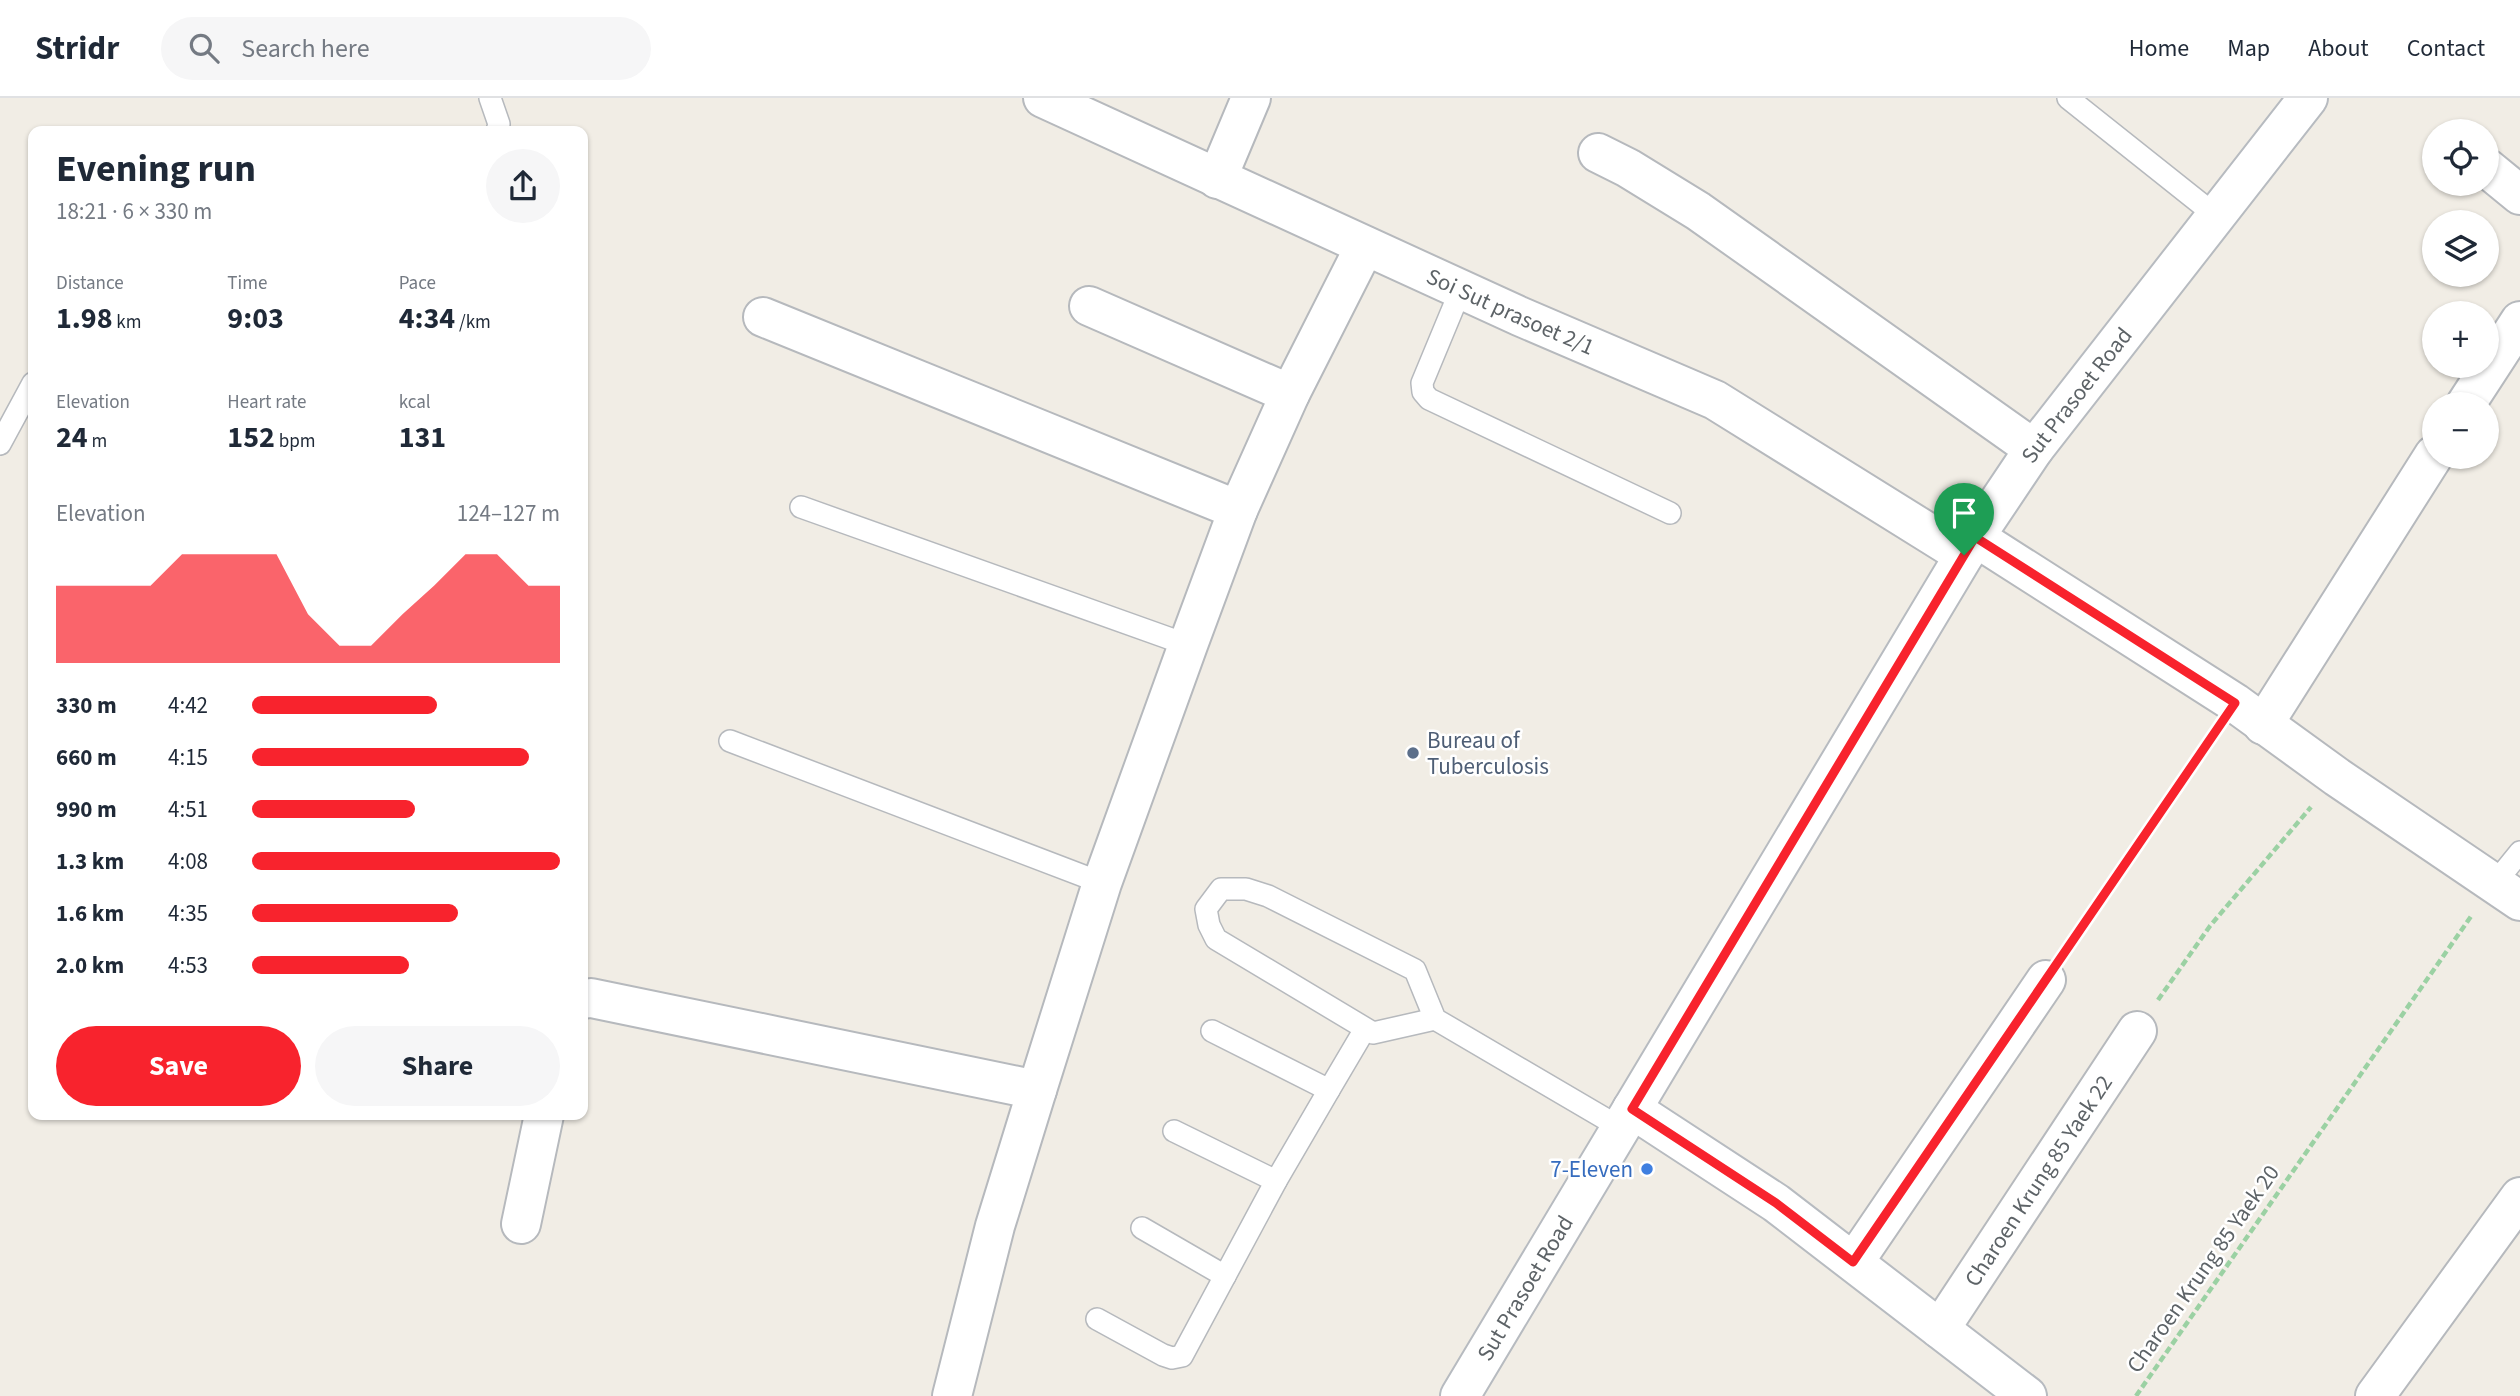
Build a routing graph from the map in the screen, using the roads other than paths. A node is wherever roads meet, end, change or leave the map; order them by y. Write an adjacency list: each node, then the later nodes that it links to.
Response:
1 (490, 98): 6 (lane)
2 (1043, 98): 9 (street, Soi Sut prasoet 2/1)
3 (1251, 98): 9 (street)
4 (2068, 98): 11 (lane)
5 (2308, 98): 11 (street, Sut Prasoet Road)
6 (498, 126)
7 (1598, 153): 21 (street)
8 (2499, 178): 10 (street)
9 (1217, 179): 12 (street, Soi Sut prasoet 2/1)
10 (2520, 195)
11 (2215, 215): 21 (street, Sut Prasoet Road)
12 (1365, 246): 13 (street, Soi Sut prasoet 2/1); 19 (street)
13 (1461, 289): 25 (lane); 26 (street, Soi Sut prasoet 2/1)
14 (1088, 306): 19 (street)
15 (763, 317): 24 (street)
16 (2516, 333): 18 (street)
17 (28, 392): 20 (lane)
18 (2474, 392)
19 (1290, 394): 24 (street)
20 (0, 444)
21 (2034, 449): 26 (street, Sut Prasoet Road)
22 (2424, 469): 28 (street)
23 (801, 507): 27 (lane)
24 (1238, 510): 27 (street)
25 (1670, 513)
26 (1970, 546): 28 (street, Soi Sut prasoet 2/1); 41 (street, Sut Prasoet Road)
27 (1188, 645): 31 (street)
28 (2249, 714): 32 (street, Soi Sut prasoet 2/1)
29 (730, 741): 31 (lane)
30 (2520, 852): 32 (lane)
31 (1102, 883): 39 (street)
32 (2507, 892)
33 (2046, 980): 48 (street)
34 (588, 998): 39 (street)
35 (1435, 1019): 36 (lane); 36 (lane); 41 (lane)
36 (1365, 1029): 40 (lane)
37 (1212, 1031): 40 (lane)
38 (2137, 1031): 51 (street, Charoen Krung 85 Yaek 22)
39 (1037, 1090): 52 (street)
40 (1329, 1090): 44 (lane)
41 (1626, 1118): 48 (street); 53 (street, Sut Prasoet Road)
42 (543, 1120): 46 (street)
43 (1174, 1131): 44 (lane)
44 (1276, 1181): 49 (lane)
45 (2520, 1197): 55 (street)
46 (521, 1224)
47 (1142, 1228): 49 (lane)
48 (1853, 1262): 51 (street)
49 (1225, 1276): 50 (lane)
50 (1097, 1319)
51 (1940, 1329): 54 (street)
52 (952, 1396)
53 (1460, 1396)
54 (2027, 1396)
55 (2375, 1396)

